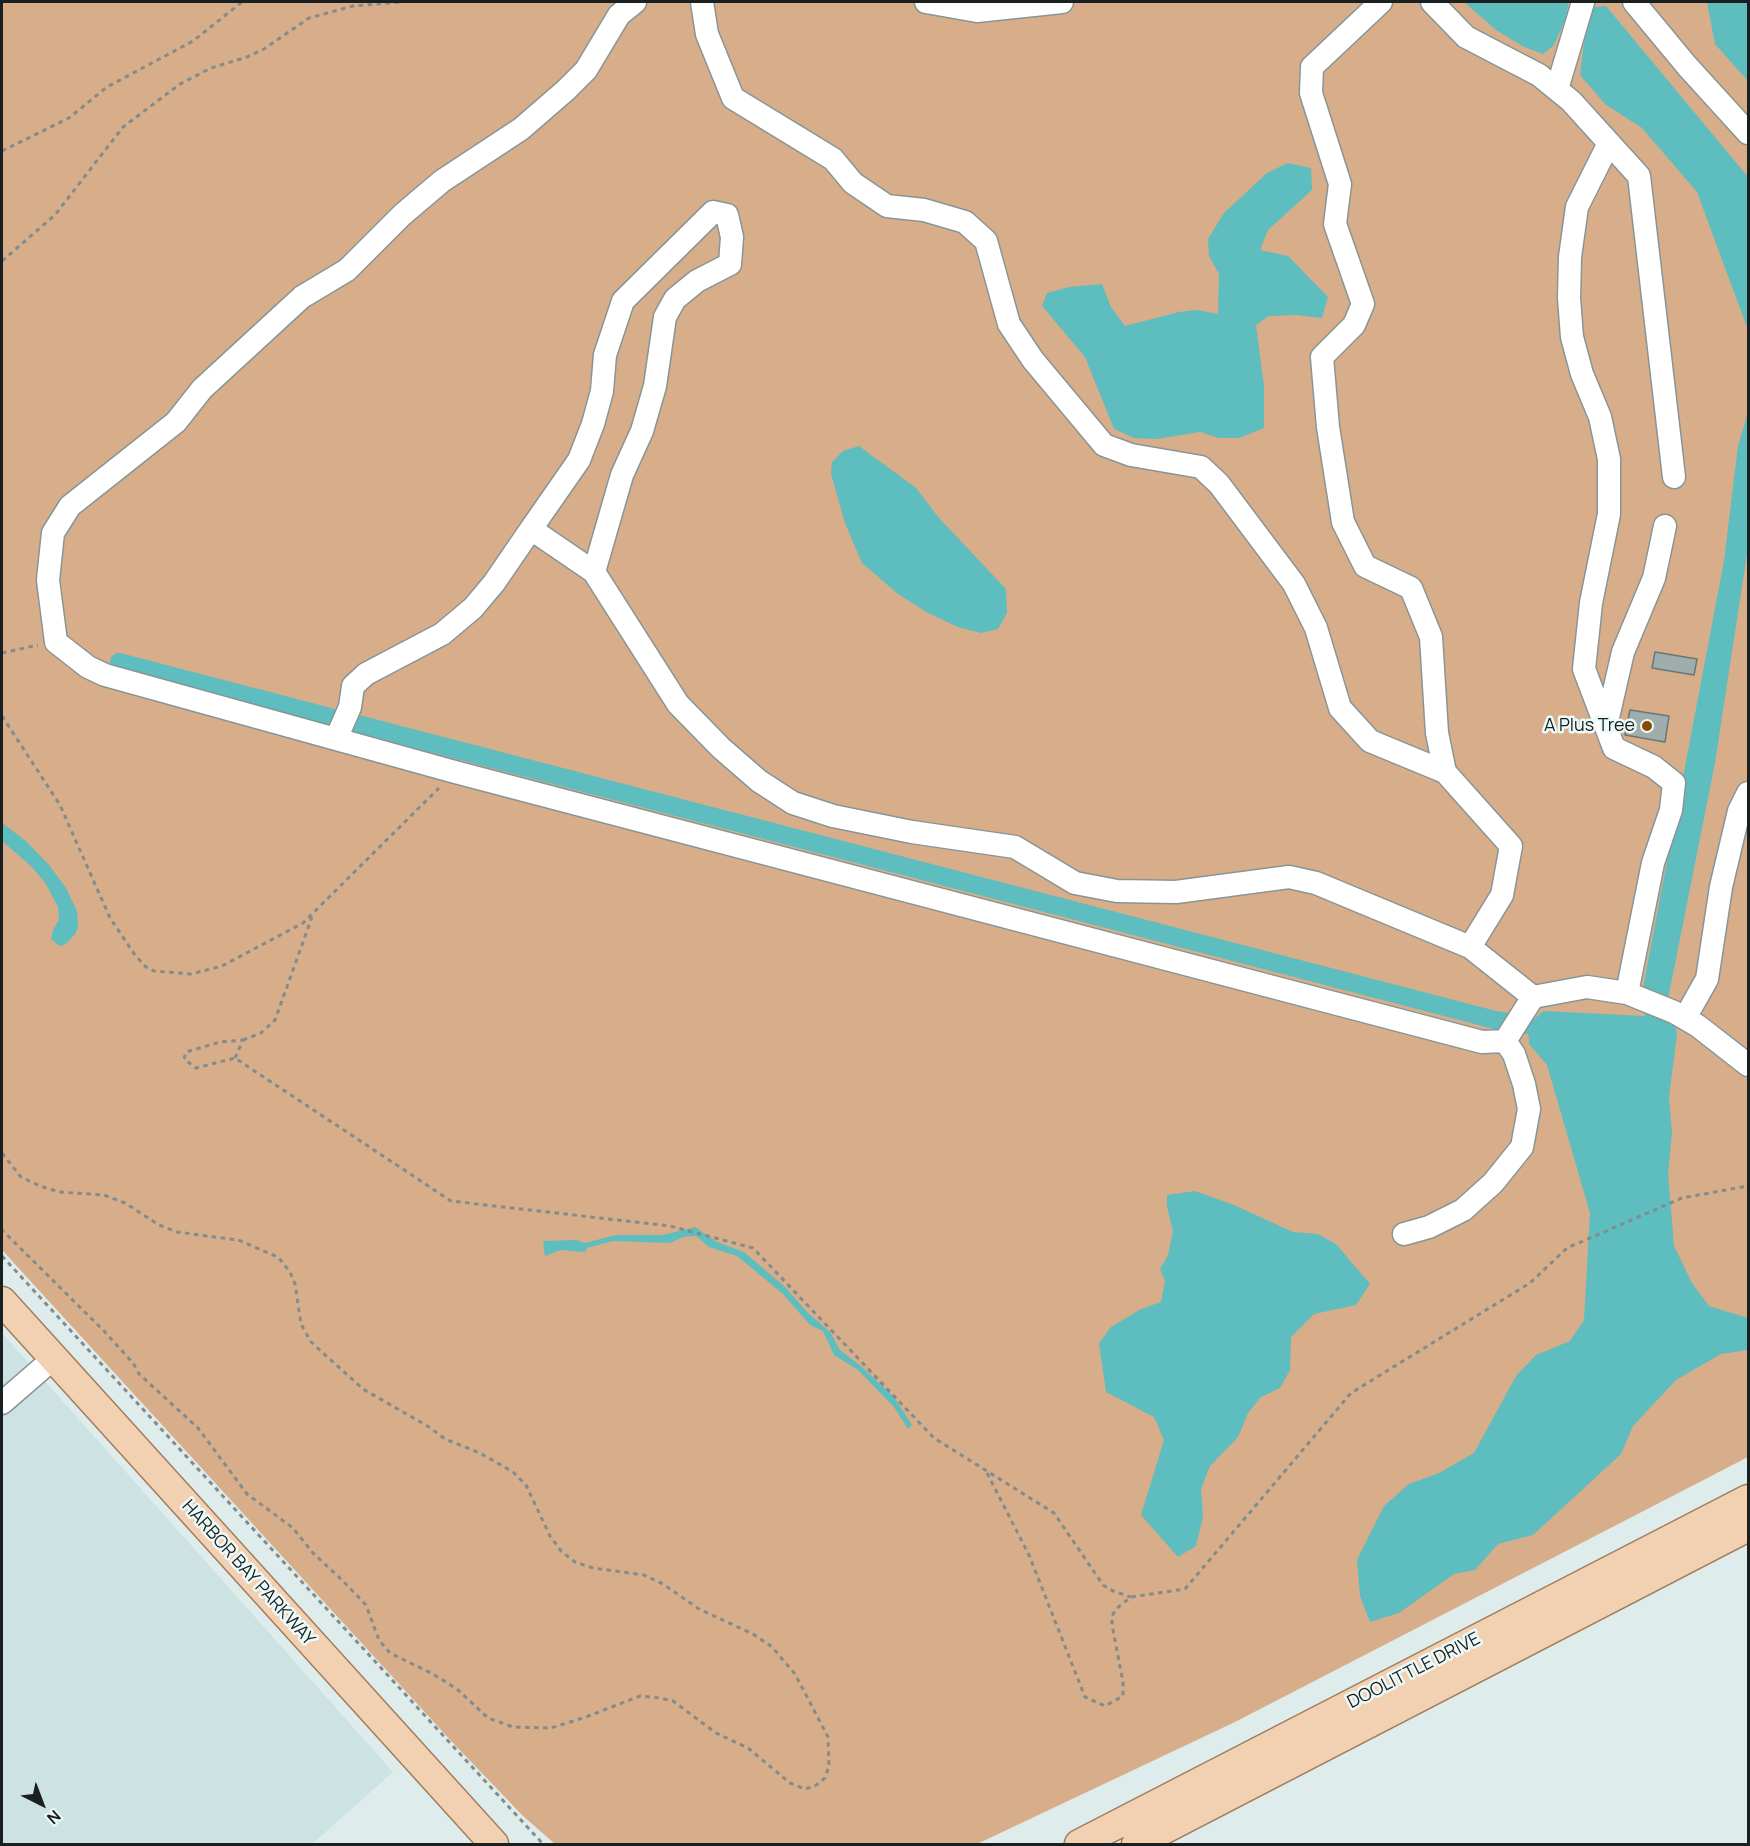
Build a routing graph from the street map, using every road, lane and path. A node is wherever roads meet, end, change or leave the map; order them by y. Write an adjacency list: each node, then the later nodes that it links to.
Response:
1 (242, 2): 14 (path)
2 (402, 2): 15 (path)
3 (635, 2): 20 (lane)
4 (702, 2): 26 (lane)
5 (926, 2): 6 (lane)
6 (1062, 2)
7 (1382, 2): 26 (lane)
8 (1432, 2): 11 (lane)
9 (1583, 2): 11 (lane)
10 (1634, 2): 12 (lane)
11 (1557, 90): 13 (lane)
12 (1749, 133)
13 (1608, 145): 16 (lane); 23 (lane)
14 (2, 151)
15 (2, 261)
16 (1674, 477)
17 (1665, 526): 23 (lane)
18 (531, 529): 19 (lane); 19 (lane); 24 (lane)
19 (594, 572): 29 (lane)
20 (56, 642): 21 (path); 24 (lane)
21 (2, 653)
22 (2, 716): 28 (path)
23 (1606, 726): 30 (lane)
24 (336, 739): 25 (lane)
25 (455, 772): 28 (path); 34 (lane)
26 (1445, 772): 29 (lane)
27 (1749, 793): 32 (lane)
28 (312, 915): 33 (path)
29 (1470, 948): 31 (lane)
30 (1633, 995): 31 (lane); 32 (lane)
31 (1533, 997): 34 (lane)
32 (1679, 1015): 36 (lane)
33 (243, 1040): 35 (path); 35 (path)
34 (1505, 1041): 40 (lane)
35 (235, 1058): 45 (path)
36 (1749, 1065)
37 (2, 1153): 39 (path)
38 (1749, 1186): 48 (path)
39 (2, 1230)
40 (1404, 1234)
41 (2, 1256): 50 (path)
42 (2, 1301): 43 (main road, HARBOR BAY PARKWAY)
43 (54, 1358): 44 (lane); 49 (main road, HARBOR BAY PARKWAY)
44 (2, 1403)
45 (987, 1472): 48 (path); 48 (path)
46 (1749, 1499): 51 (main road, DOOLITTLE DRIVE)
47 (1749, 1527): 52 (main road, DOOLITTLE DRIVE)
48 (1131, 1597)
49 (494, 1845)
50 (543, 1845)
51 (1079, 1845)
52 (1136, 1845)

